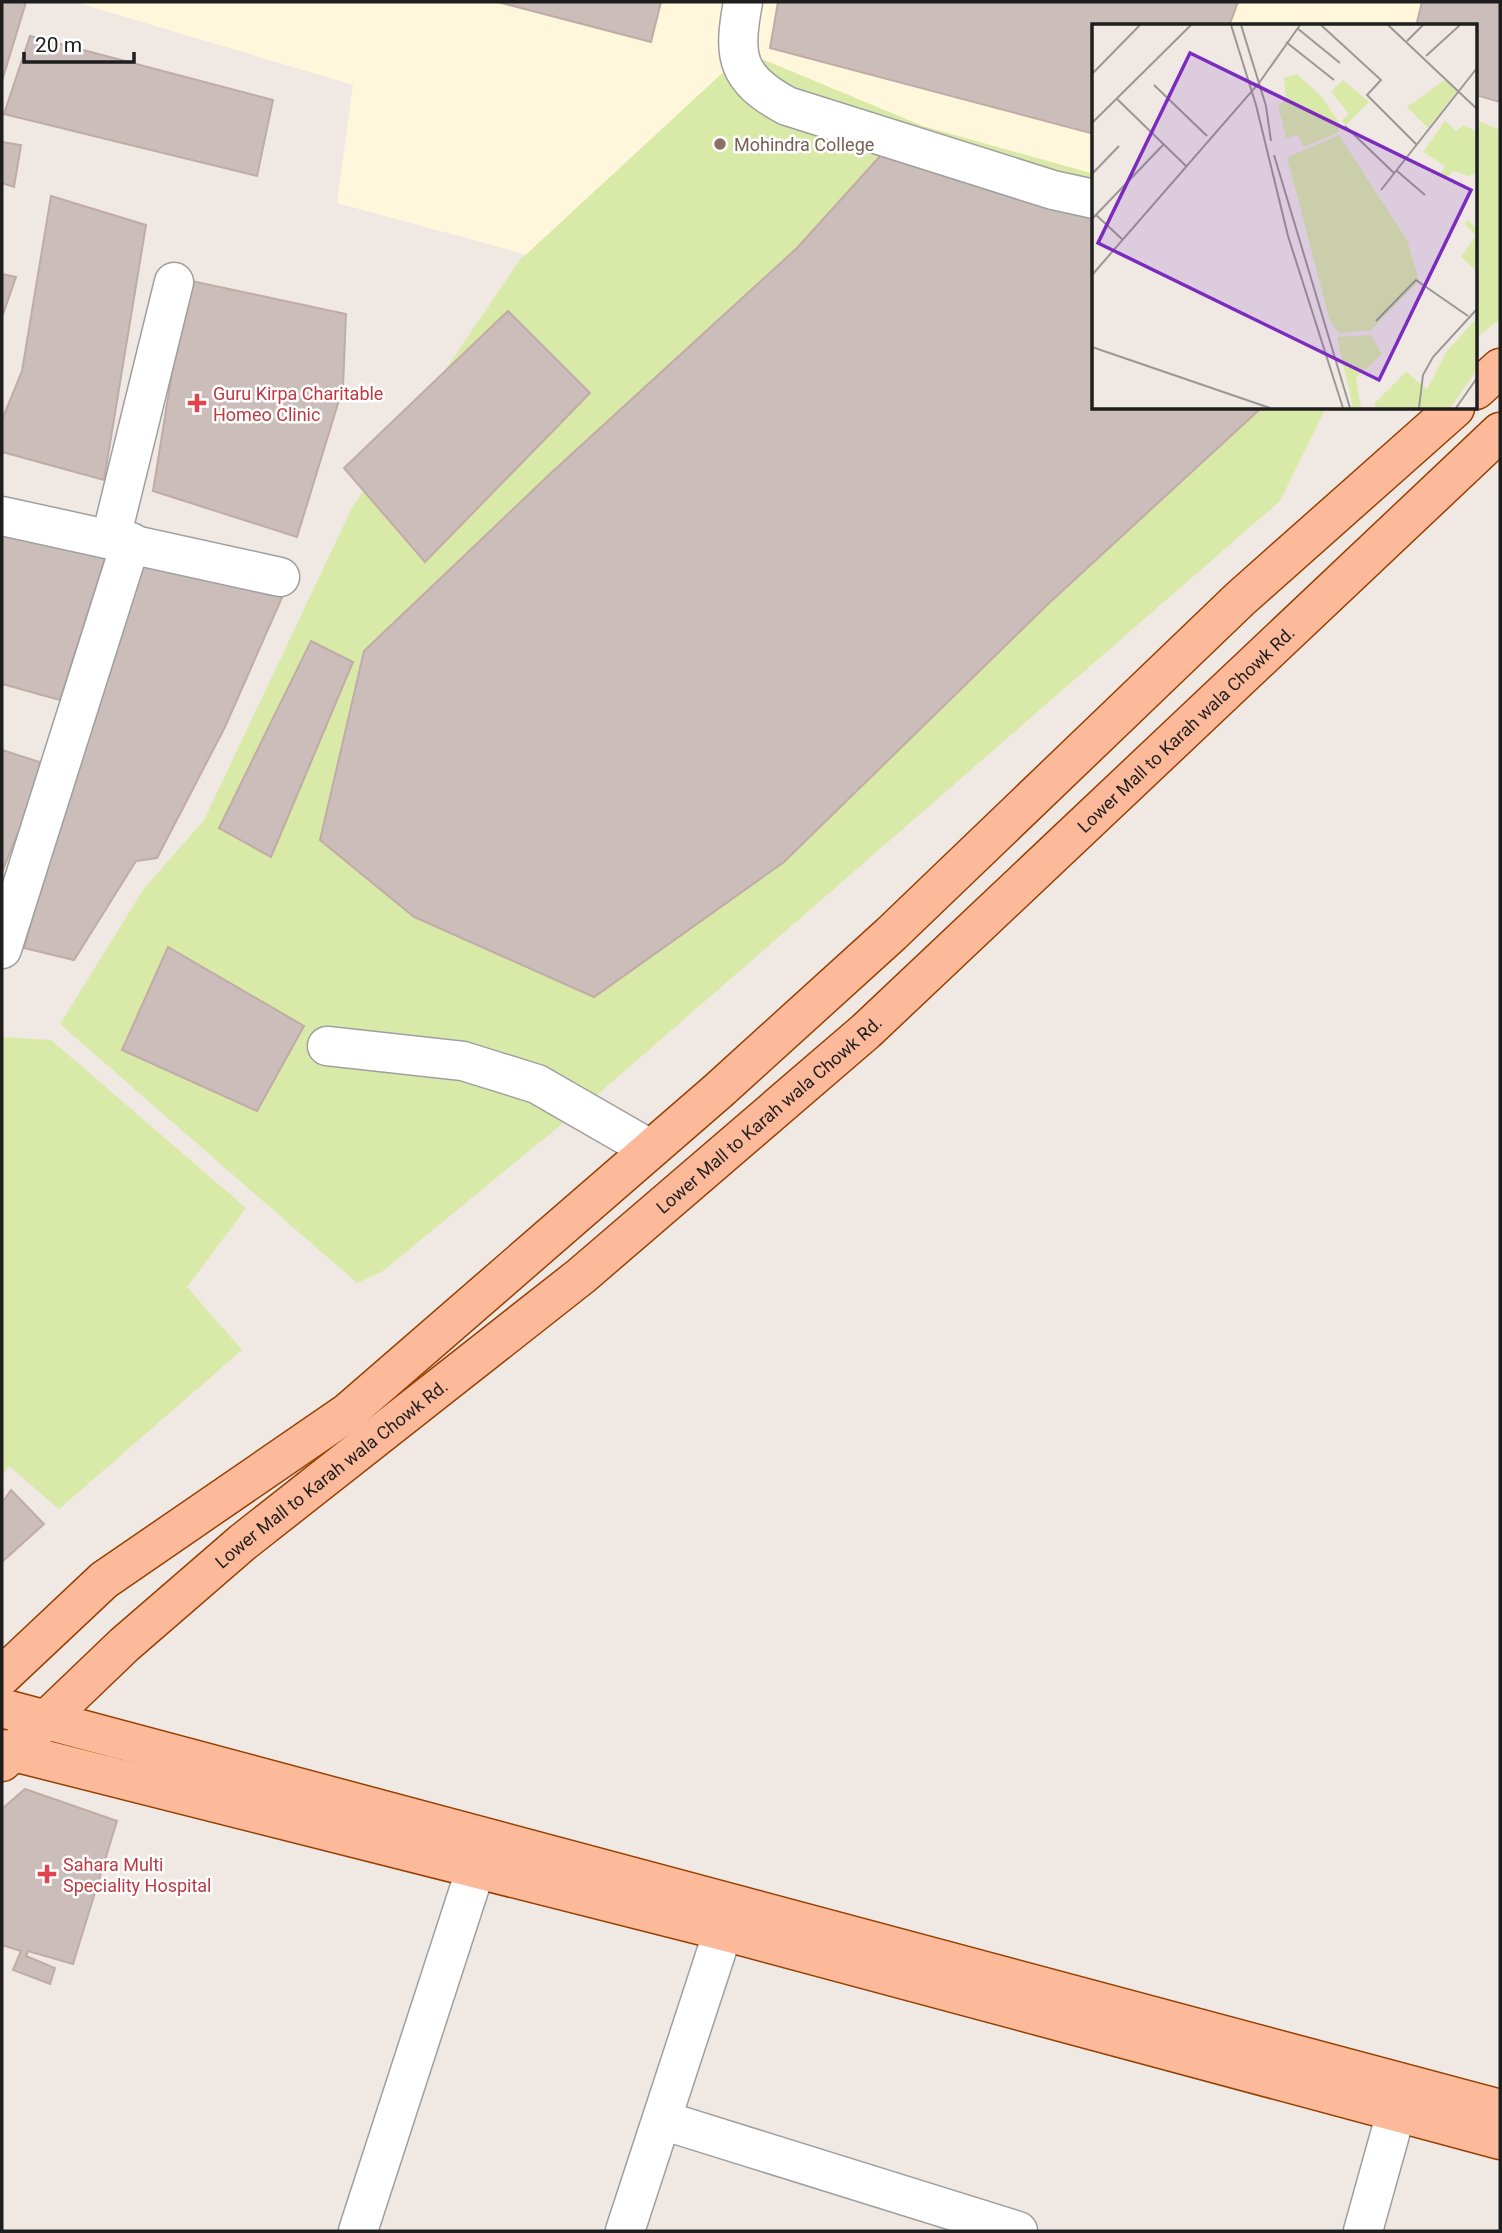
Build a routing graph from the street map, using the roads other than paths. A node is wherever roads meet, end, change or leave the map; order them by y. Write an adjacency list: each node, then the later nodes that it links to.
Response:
1 (743, 2): 2 (street)
2 (1092, 199)
3 (174, 282): 9 (street)
4 (1500, 368): 5 (main road)
5 (1478, 388)
6 (1453, 410): 13 (main road)
7 (1500, 432): 14 (main road, Lower Mall to Karah wala Chowk Rd.)
8 (2, 516): 9 (street)
9 (121, 540): 10 (street); 11 (street)
10 (280, 578)
11 (2, 949)
12 (327, 1046): 15 (street)
13 (733, 1078): 14 (main road); 15 (main road)
14 (768, 1115): 18 (main road, Lower Mall to Karah wala Chowk Rd.)
15 (650, 1149): 16 (main road)
16 (2, 1676)
17 (2, 1708): 18 (main road)
18 (45, 1721): 19 (main road, Lower Mall to Karah wala Chowk Rd.); 21 (main road)
19 (5, 1754): 20 (main road)
20 (476, 1868): 21 (main road); 26 (street)
21 (728, 1917): 22 (main road); 24 (street)
22 (1400, 2099): 23 (main road); 25 (main road); 29 (street)
23 (1500, 2109)
24 (662, 2120): 27 (street); 28 (street)
25 (1500, 2140)
26 (358, 2231)
27 (625, 2231)
28 (1018, 2231)
29 (1363, 2231)

